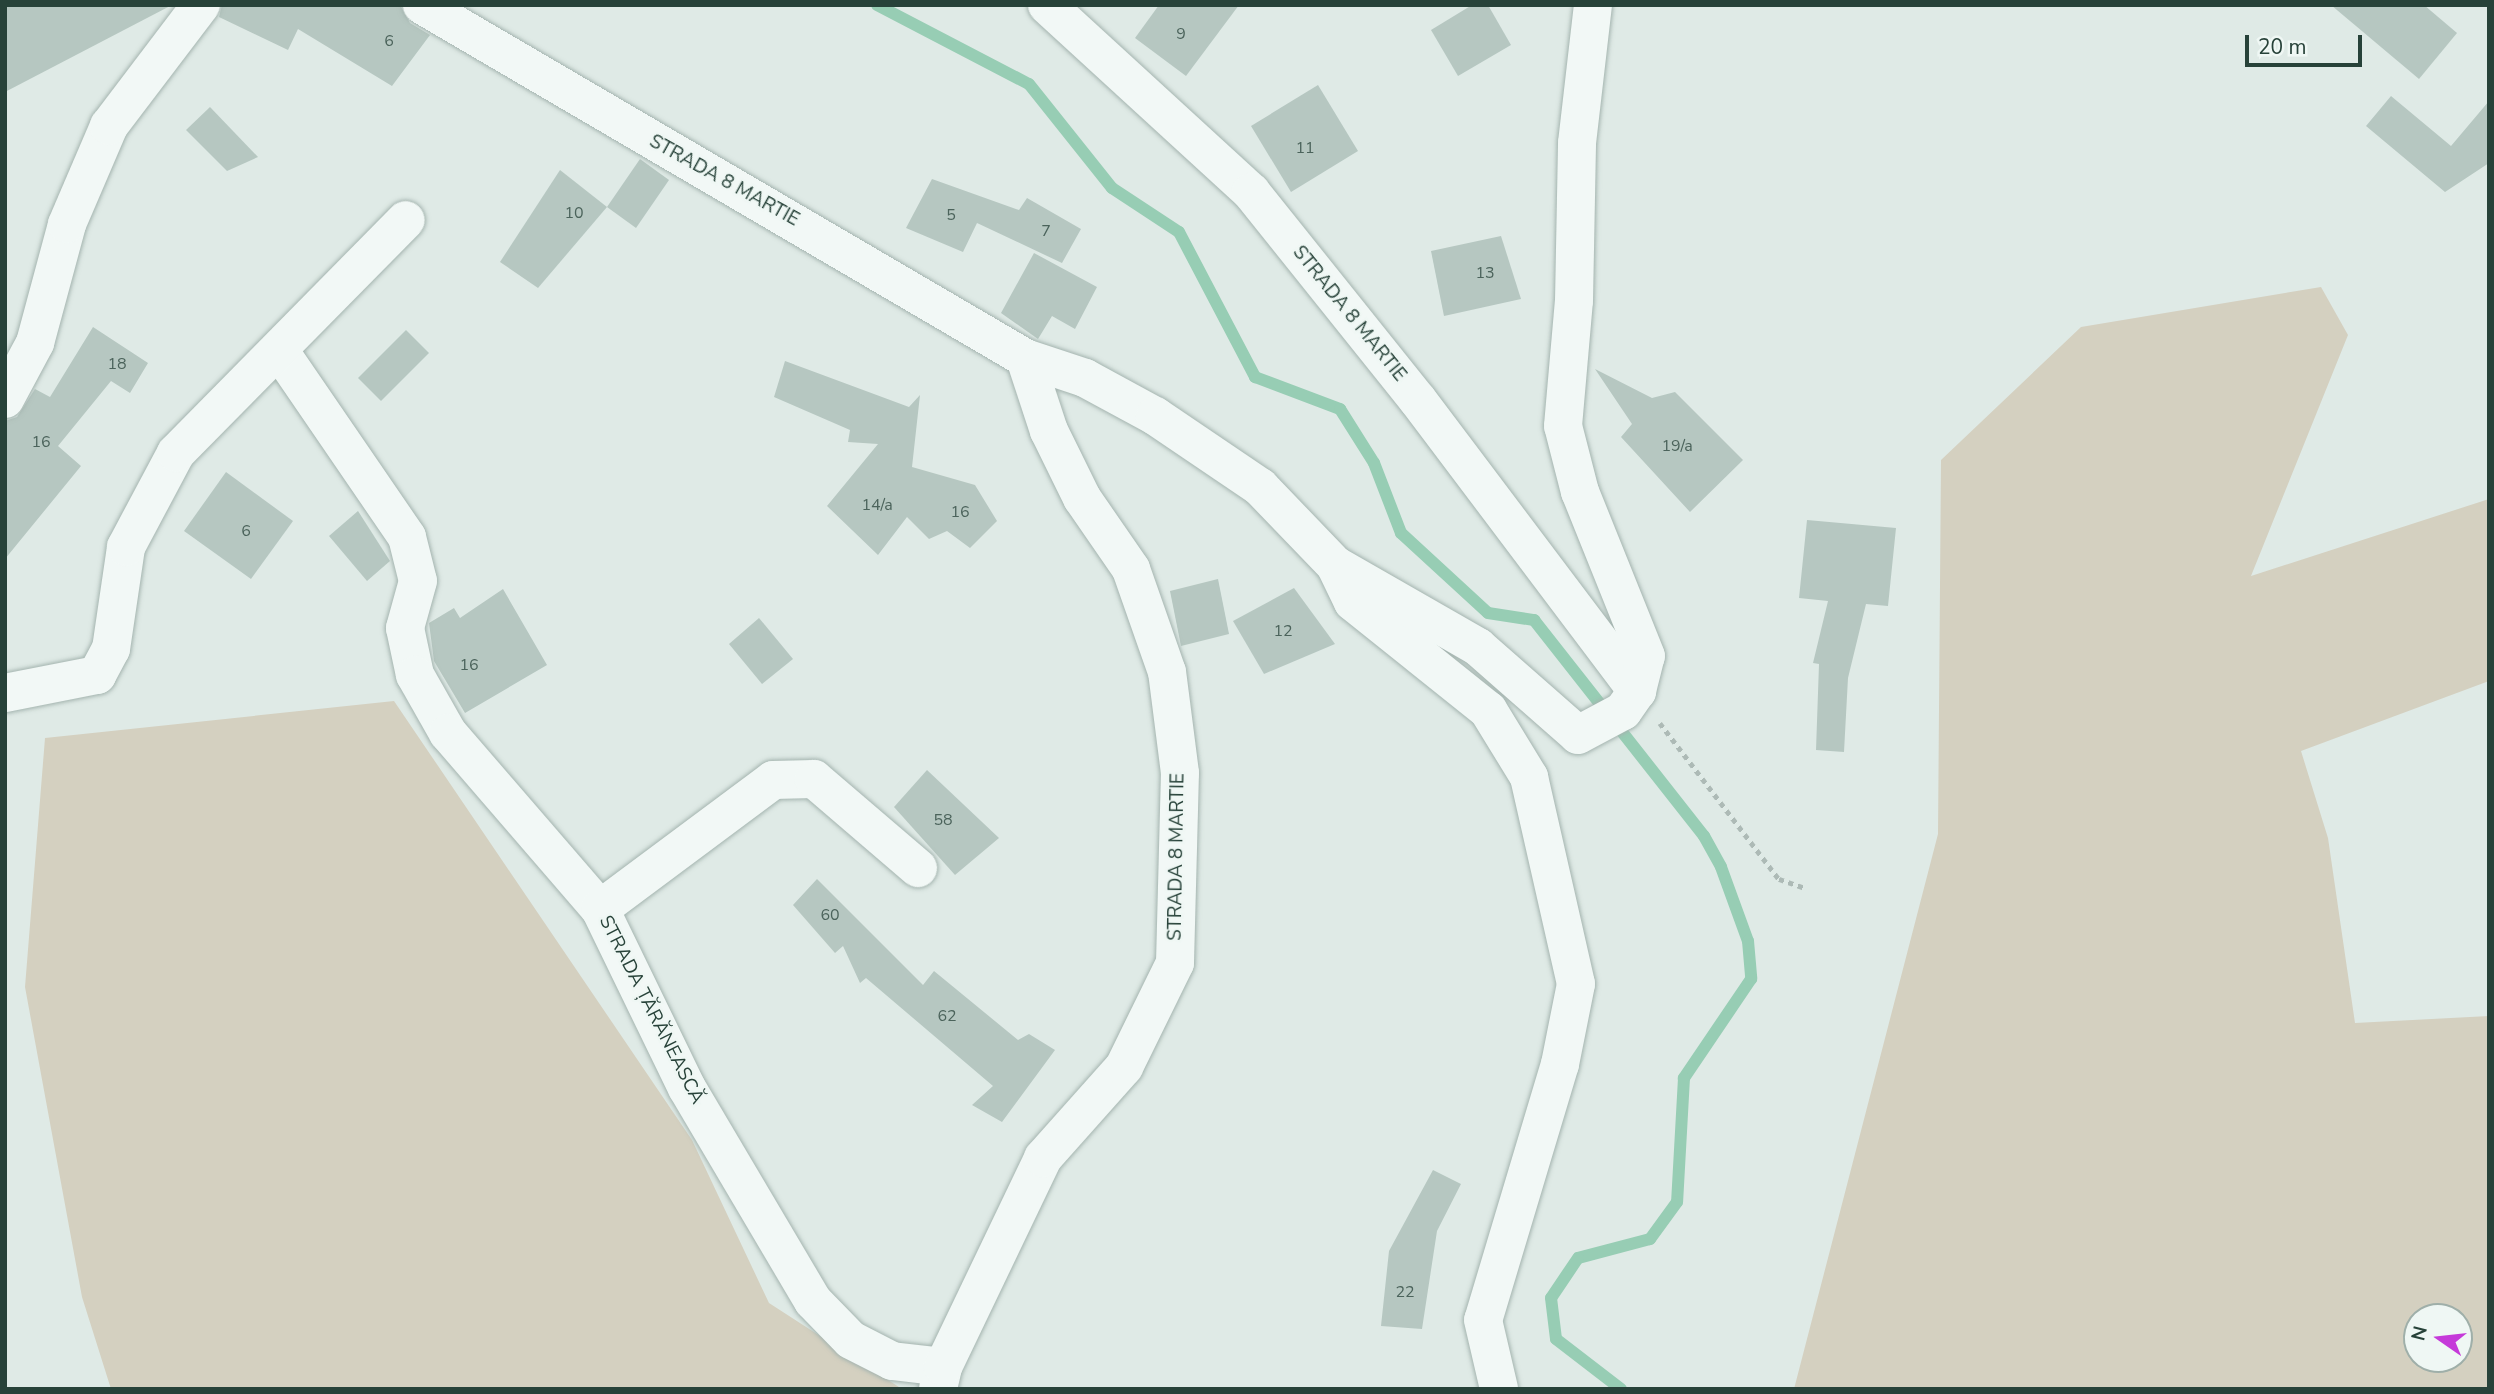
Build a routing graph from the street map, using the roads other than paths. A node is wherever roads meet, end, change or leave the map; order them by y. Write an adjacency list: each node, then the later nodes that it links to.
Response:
1 (201, 5): 8 (street)
2 (422, 5): 7 (street, STRADA 8 MARTIE)
3 (1047, 5): 11 (street, STRADA 8 MARTIE)
4 (1591, 15): 11 (street)
5 (406, 220): 6 (street)
6 (281, 353): 10 (street); 13 (street)
7 (1025, 358): 9 (street, STRADA 8 MARTIE); 14 (street, STRADA 8 MARTIE)
8 (5, 399)
9 (1335, 565): 11 (street, STRADA 8 MARTIE); 15 (street, STRADA 8 MARTIE)
10 (5, 693)
11 (1619, 711)
12 (918, 868): 13 (street, STRADA ȚĂRĂNEASCĂ)
13 (600, 909): 14 (street, STRADA ȚĂRĂNEASCĂ)
14 (941, 1378)
15 (1499, 1389)

